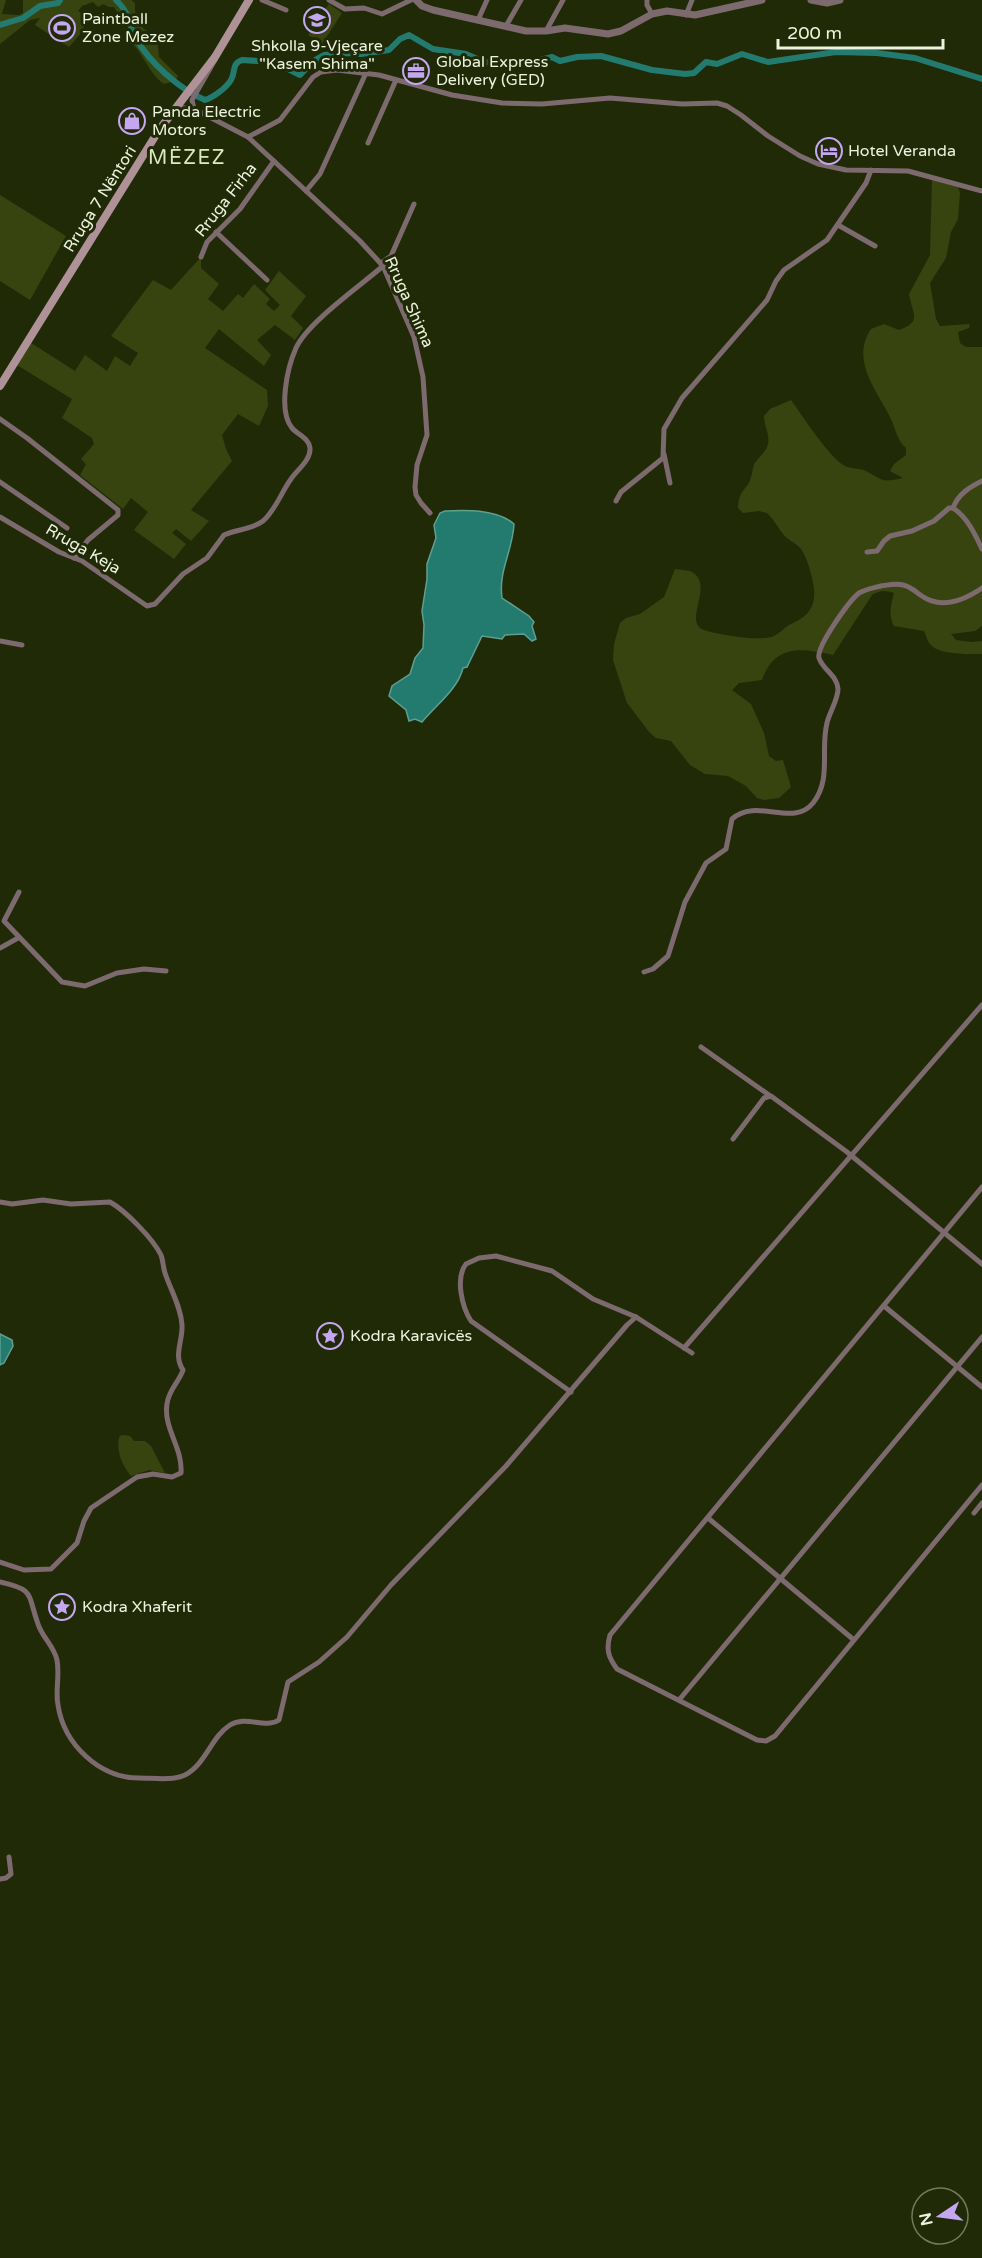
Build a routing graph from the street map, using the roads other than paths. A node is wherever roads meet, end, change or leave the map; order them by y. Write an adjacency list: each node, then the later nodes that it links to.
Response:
1 (249, 0): 22 (main road, Rruga 7 Nëntori)
2 (262, 0): 14 (street)
3 (329, 0): 4 (street)
4 (411, 0)
5 (416, 0): 17 (street)
6 (488, 0): 17 (street)
7 (521, 0): 18 (street)
8 (563, 0): 19 (street)
9 (647, 0): 15 (street)
10 (692, 0): 16 (street)
11 (762, 0): 16 (street)
12 (811, 0): 13 (street)
13 (840, 0)
14 (286, 10)
15 (652, 14): 16 (street); 19 (street)
16 (686, 15)
17 (478, 20): 18 (street)
18 (506, 26): 19 (street)
19 (546, 31)
20 (366, 73): 21 (street); 25 (street); 29 (street)
21 (396, 80): 26 (street); 28 (street)
22 (189, 97): 23 (main road, Rruga 7 Nëntori); 24 (street)
23 (176, 107): 24 (street, Rruga Shima); 38 (main road, Rruga 7 Nëntori)
24 (194, 109): 25 (street, Rruga Shima)
25 (248, 137): 27 (street, Rruga Shima)
26 (368, 143)
27 (274, 161): 29 (street, Rruga Shima); 33 (street, Rruga Firha)
28 (871, 170): 30 (street); 32 (street)
29 (306, 191): 36 (street, Rruga Shima)
30 (982, 191)
31 (414, 204): 36 (street)
32 (838, 225): 34 (street); 40 (street)
33 (216, 232): 35 (street, Rruga Firha); 37 (street)
34 (875, 246)
35 (201, 257)
36 (382, 265): 46 (street, Rruga Shima); 51 (street, Rruga Keja)
37 (267, 280)
38 (0, 386)
39 (0, 419): 51 (street)
40 (664, 453): 43 (street); 44 (street)
41 (982, 480): 45 (street)
42 (0, 482): 48 (street)
43 (670, 483)
44 (616, 501)
45 (953, 508): 49 (street); 50 (street)
46 (430, 513)
47 (0, 517): 51 (street, Rruga Keja)
48 (66, 528)
49 (982, 549)
50 (867, 552)
51 (74, 558)
52 (982, 588): 59 (street)
53 (0, 641): 54 (street)
54 (22, 645)
55 (19, 892): 56 (street)
56 (18, 938): 57 (street); 58 (street)
57 (0, 948)
58 (166, 971)
59 (644, 972)
60 (982, 1005): 64 (street)
61 (701, 1047): 62 (street)
62 (769, 1095): 63 (street); 64 (street)
63 (733, 1139)
64 (851, 1156): 67 (street); 72 (street)
65 (982, 1187): 67 (street)
66 (0, 1202): 81 (street)
67 (944, 1233): 68 (street); 69 (street)
68 (982, 1263)
69 (884, 1306): 74 (street); 80 (street)
70 (636, 1317): 72 (street); 76 (street); 76 (street)
71 (982, 1337): 74 (street)
72 (684, 1348): 73 (street)
73 (692, 1353)
74 (958, 1367): 75 (street); 82 (street)
75 (982, 1387)
76 (571, 1392): 83 (street)
77 (982, 1485): 84 (street)
78 (982, 1503): 79 (street)
79 (974, 1513)
80 (708, 1518): 82 (street); 85 (street)
81 (0, 1562)
82 (781, 1579): 84 (street); 85 (street)
83 (0, 1582)
84 (854, 1640): 85 (street)
85 (680, 1700)
86 (9, 1857): 87 (street)
87 (0, 1879)

